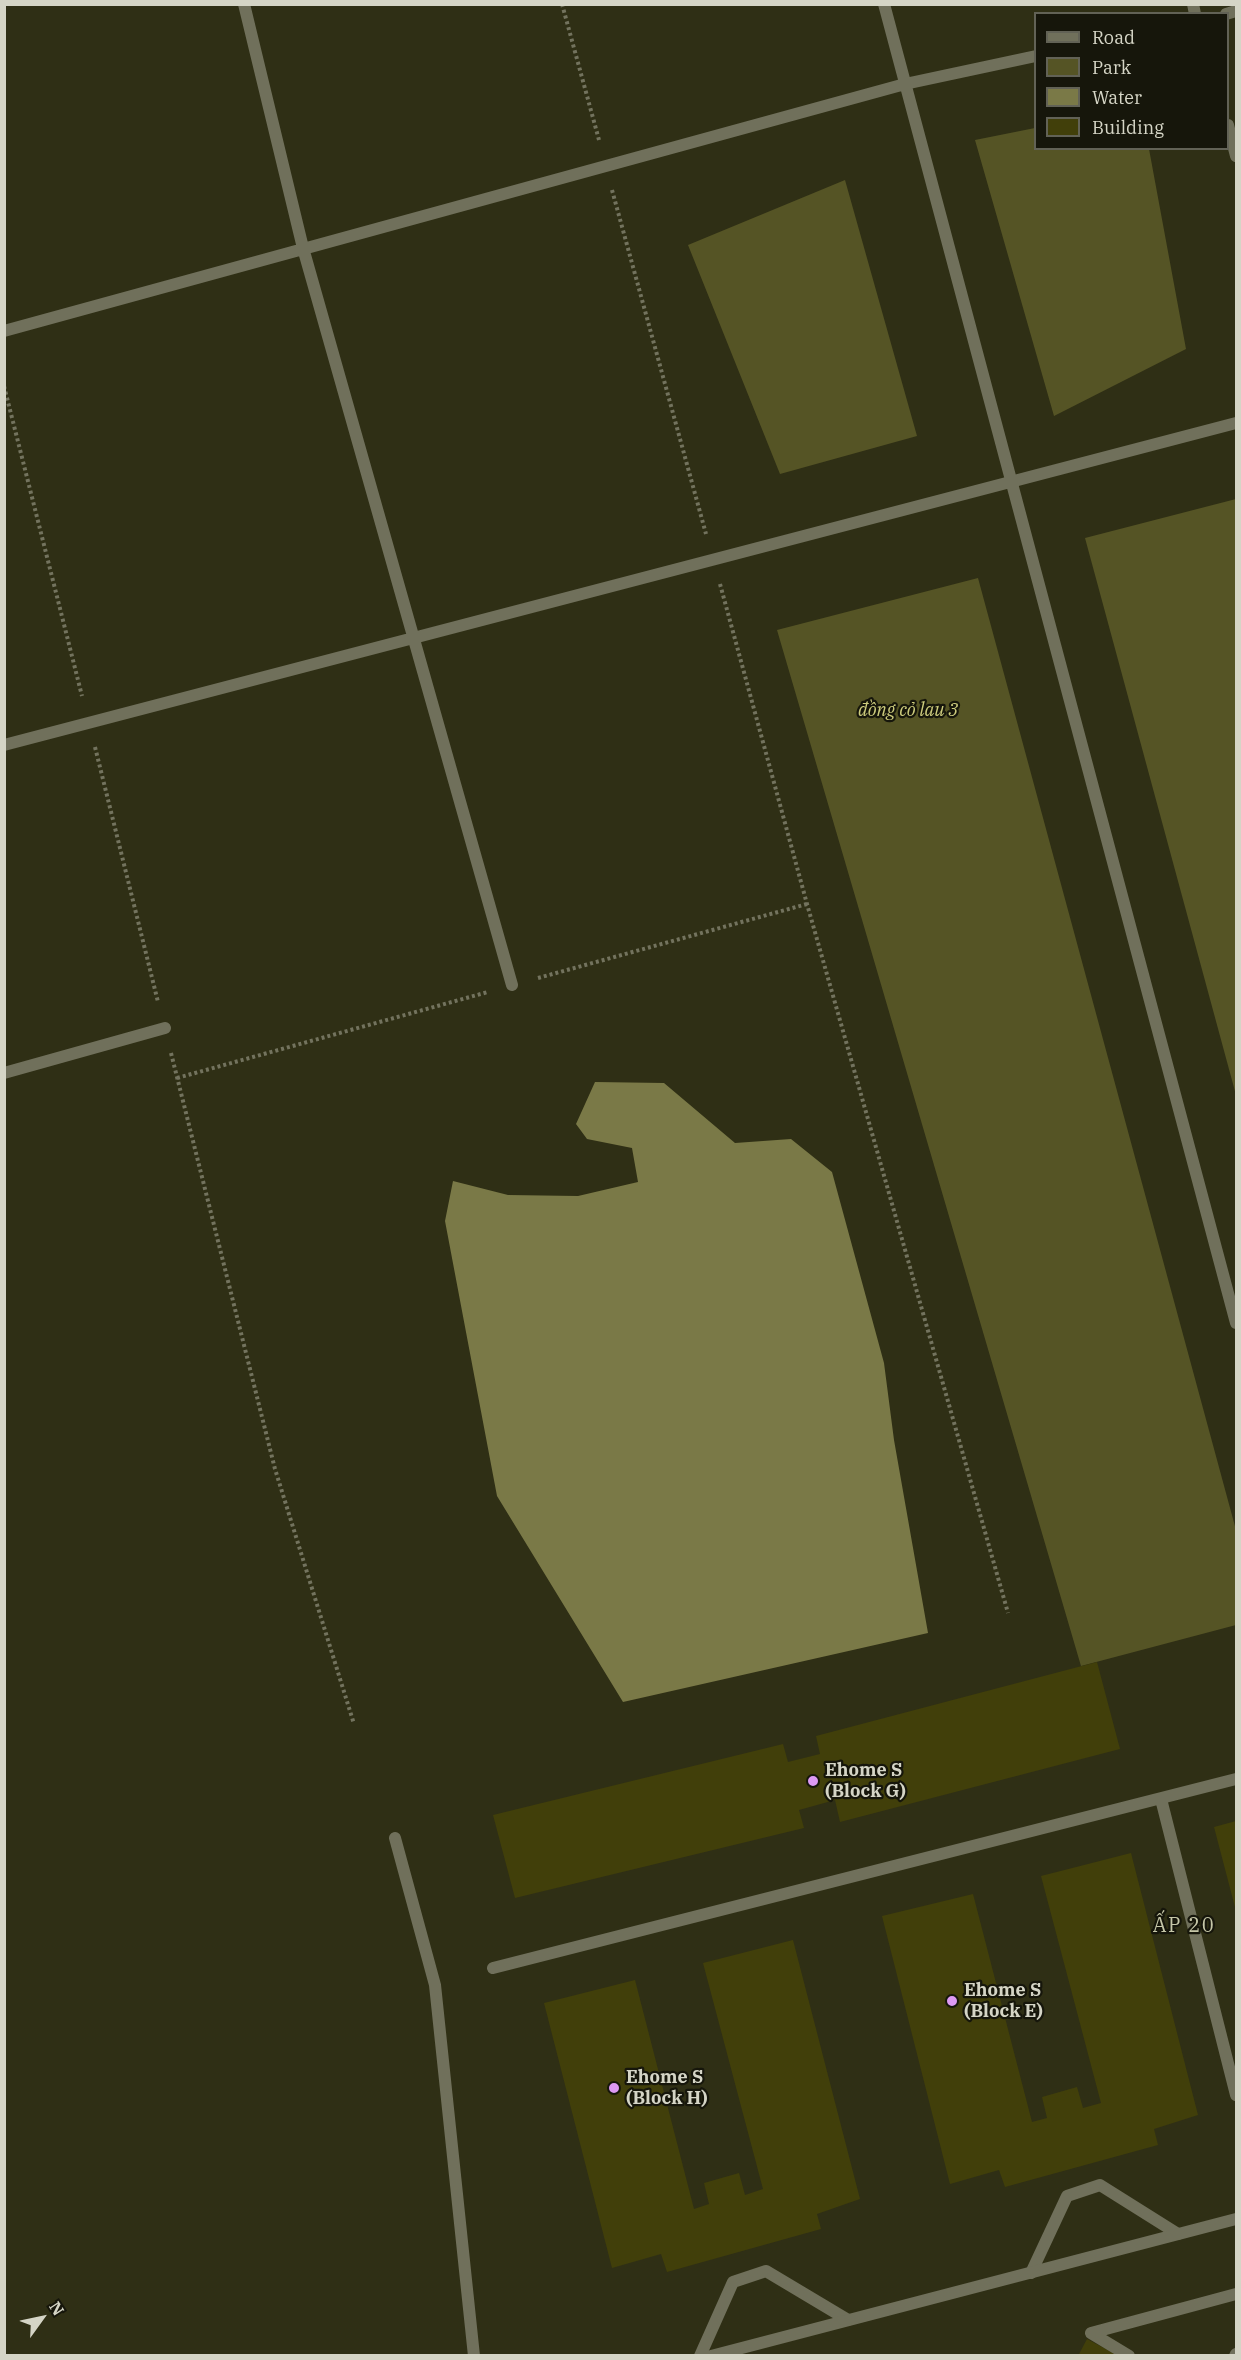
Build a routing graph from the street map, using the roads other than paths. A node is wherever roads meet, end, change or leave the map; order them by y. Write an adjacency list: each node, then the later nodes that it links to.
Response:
1 (244, 4): 7 (street)
2 (884, 4): 4 (street)
3 (1034, 56): 4 (street)
4 (905, 84): 7 (street); 10 (street)
5 (1229, 132): 6 (street)
6 (1236, 156)
7 (303, 248): 8 (street); 11 (street)
8 (4, 331)
9 (1236, 423): 10 (street)
10 (1012, 481): 11 (street); 16 (street)
11 (414, 638): 12 (street); 13 (street)
12 (4, 745)
13 (512, 985)
14 (165, 1028): 15 (street)
15 (4, 1073)
16 (1236, 1323)
17 (1236, 1779): 18 (street)
18 (1161, 1799): 20 (street); 21 (street)
19 (394, 1838): 27 (street)
20 (493, 1968)
21 (1236, 2095)
22 (1236, 2219): 23 (street)
23 (1178, 2234): 24 (street); 24 (street)
24 (1031, 2272): 26 (street)
25 (1236, 2294): 30 (street)
26 (848, 2320): 28 (street); 29 (street)
27 (474, 2355)
28 (700, 2355)
29 (711, 2355)
30 (1129, 2355)

